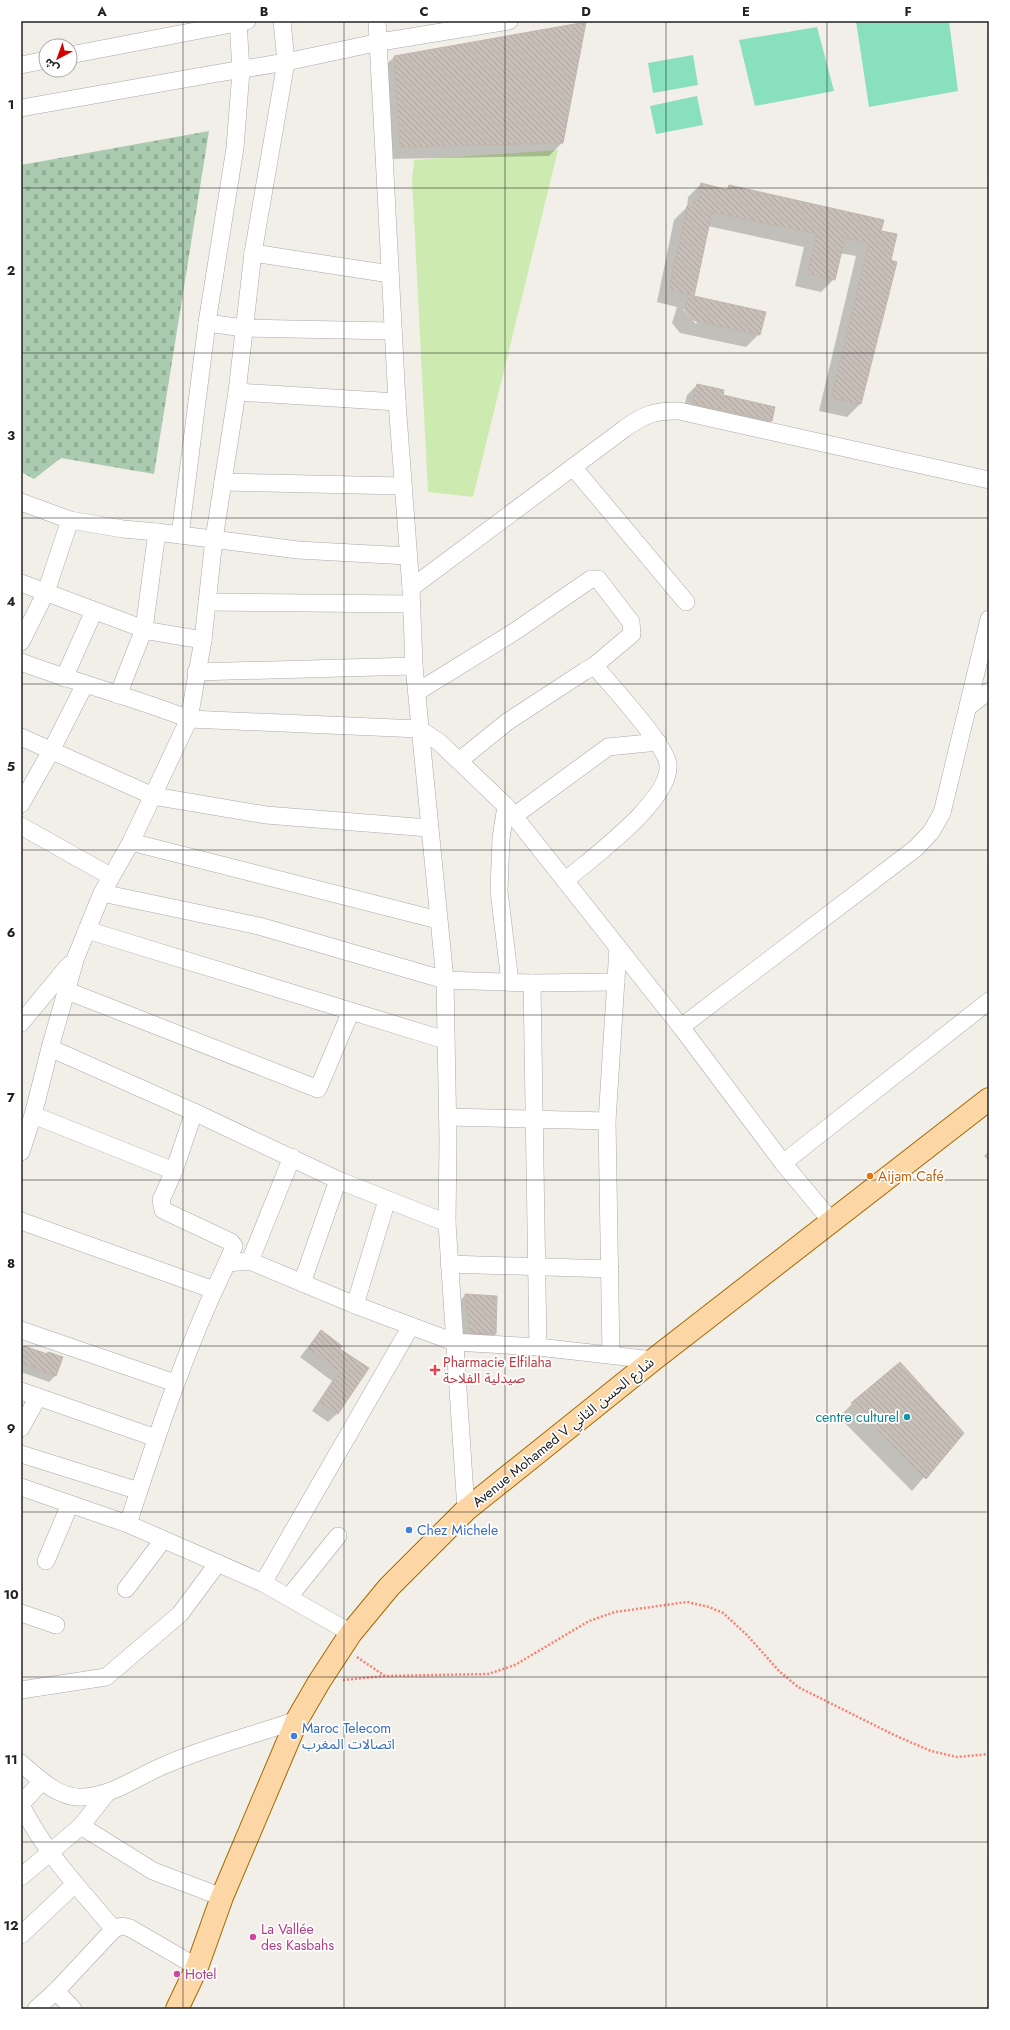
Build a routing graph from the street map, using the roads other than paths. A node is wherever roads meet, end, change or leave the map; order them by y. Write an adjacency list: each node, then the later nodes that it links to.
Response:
1 (282, 21): 8 (street)
2 (377, 21): 5 (street)
3 (509, 21): 5 (street)
4 (240, 22): 6 (street); 10 (street)
5 (380, 42): 8 (street); 13 (street)
6 (78, 53)
7 (38, 62): 9 (street)
8 (286, 62): 10 (street); 12 (street)
9 (21, 65)
10 (241, 71): 11 (street); 14 (street)
11 (21, 108)
12 (253, 253): 13 (street); 15 (street)
13 (390, 274): 16 (street)
14 (207, 323): 15 (street); 26 (street)
15 (244, 328): 16 (street); 17 (street)
16 (393, 332): 18 (street)
17 (236, 392): 18 (street); 21 (street)
18 (397, 402): 22 (street)
19 (573, 467): 20 (street); 31 (street); 33 (street)
20 (989, 480)
21 (223, 482): 22 (street); 27 (street)
22 (403, 486): 28 (street)
23 (21, 502): 24 (street)
24 (70, 520): 25 (street); 30 (street)
25 (157, 532): 26 (street); 36 (street)
26 (180, 535): 27 (street)
27 (214, 539): 28 (street); 32 (street)
28 (408, 556): 31 (street)
29 (21, 583): 30 (street)
30 (46, 592): 34 (street); 38 (street)
31 (411, 596): 32 (street); 40 (street)
32 (207, 602): 37 (street)
33 (686, 602)
34 (94, 610): 36 (street); 43 (street)
35 (989, 619): 48 (street)
36 (144, 629): 37 (street); 47 (street)
37 (203, 640): 42 (street)
38 (21, 642)
39 (21, 662): 43 (street)
40 (414, 666): 42 (street); 46 (street)
41 (594, 666): 46 (street); 52 (street); 54 (street)
42 (196, 672): 49 (street)
43 (64, 678): 44 (street)
44 (85, 684): 47 (street); 53 (street)
45 (989, 691): 48 (street)
46 (417, 692): 50 (street)
47 (118, 695): 49 (street)
48 (968, 707): 76 (street)
49 (189, 719): 50 (street); 55 (street)
50 (419, 729): 54 (street); 59 (street)
51 (21, 737): 53 (street)
52 (658, 742): 57 (street); 62 (street)
53 (51, 751): 55 (street); 56 (street)
54 (460, 760): 57 (street)
55 (153, 796): 59 (street); 60 (street)
56 (21, 804)
57 (510, 811): 62 (street); 69 (street)
58 (21, 826): 61 (street)
59 (429, 828): 64 (street)
60 (131, 842): 61 (street); 64 (street)
61 (110, 876): 63 (street)
62 (565, 880): 66 (street)
63 (102, 892): 65 (street); 68 (street)
64 (438, 920): 68 (street)
65 (87, 930): 67 (street); 74 (street)
66 (618, 948): 70 (street); 76 (street)
67 (76, 957): 72 (street); 75 (street)
68 (445, 980): 69 (street); 77 (street)
69 (510, 982): 71 (street)
70 (616, 982): 71 (street); 84 (street)
71 (532, 983): 83 (street)
72 (65, 990): 74 (street); 78 (street)
73 (989, 1001): 87 (street)
74 (352, 1011): 77 (street)
75 (21, 1023)
76 (681, 1027): 87 (street)
77 (446, 1040): 82 (street)
78 (50, 1048): 80 (street); 81 (street)
79 (989, 1099): 92 (main road, Avenue Mohamed V شارع الحسن الثاني)
80 (194, 1112): 86 (street); 88 (street)
81 (33, 1115): 85 (street); 88 (street)
82 (448, 1117): 83 (street); 93 (street)
83 (535, 1120): 84 (street); 97 (street)
84 (607, 1121): 98 (street)
85 (21, 1152)
86 (292, 1157): 89 (street); 94 (street)
87 (783, 1163): 92 (street)
88 (174, 1171): 95 (street)
89 (338, 1180): 90 (street); 99 (street)
90 (387, 1200): 93 (street); 101 (street)
91 (21, 1221): 100 (street)
92 (832, 1222): 107 (main road, Avenue Mohamed V شارع الحسن الثاني)
93 (447, 1223): 96 (street)
94 (250, 1261): 95 (street); 99 (street)
95 (227, 1263): 100 (street)
96 (449, 1264): 97 (street); 104 (street)
97 (537, 1267): 98 (street); 105 (street)
98 (610, 1269): 106 (street)
99 (302, 1283): 101 (street)
100 (214, 1290): 108 (street)
101 (355, 1305): 102 (street)
102 (412, 1326): 104 (street); 123 (street)
103 (21, 1330): 108 (street)
104 (454, 1342): 105 (street); 117 (street)
105 (538, 1347): 106 (street)
106 (611, 1355): 107 (street)
107 (653, 1360): 117 (main road, Avenue Mohamed V شارع الحسن الثاني)
108 (175, 1383): 112 (street)
109 (21, 1391): 110 (street)
110 (38, 1397): 111 (street); 112 (street)
111 (21, 1428)
112 (156, 1438): 115 (street)
113 (21, 1454): 115 (street)
114 (21, 1487): 116 (street)
115 (139, 1491): 118 (street)
116 (70, 1504): 118 (street); 121 (street)
117 (466, 1510): 128 (main road, Avenue Mohamed V شارع الحسن الثاني)
118 (128, 1524): 120 (street)
119 (338, 1536): 125 (street)
120 (164, 1540): 122 (street); 124 (street)
121 (46, 1561)
122 (218, 1563): 123 (street); 129 (street)
123 (263, 1583): 125 (street)
124 (126, 1589)
125 (289, 1597): 128 (street)
126 (21, 1613): 127 (street)
127 (56, 1625)
128 (346, 1640): 130 (main road, Avenue Mohamed V شارع الحسن الثاني)
129 (21, 1690)
130 (297, 1720): 133 (street); 138 (main road, Avenue Mohamed V شارع الحسن الثاني)
131 (21, 1763): 132 (street)
132 (42, 1781): 133 (street); 135 (street)
133 (107, 1793): 134 (street)
134 (82, 1826): 135 (street); 138 (street)
135 (51, 1852): 136 (street); 137 (street)
136 (21, 1877)
137 (75, 1884): 139 (street); 140 (street)
138 (222, 1897): 141 (main road, Avenue Mohamed V شارع الحسن الثاني)
139 (114, 1929): 141 (street); 142 (street)
140 (21, 1935)
141 (197, 1967): 145 (main road, Avenue Mohamed V شارع الحسن الثاني)
142 (56, 1991): 143 (street); 144 (street)
143 (36, 2009)
144 (73, 2009)
145 (177, 2009)

